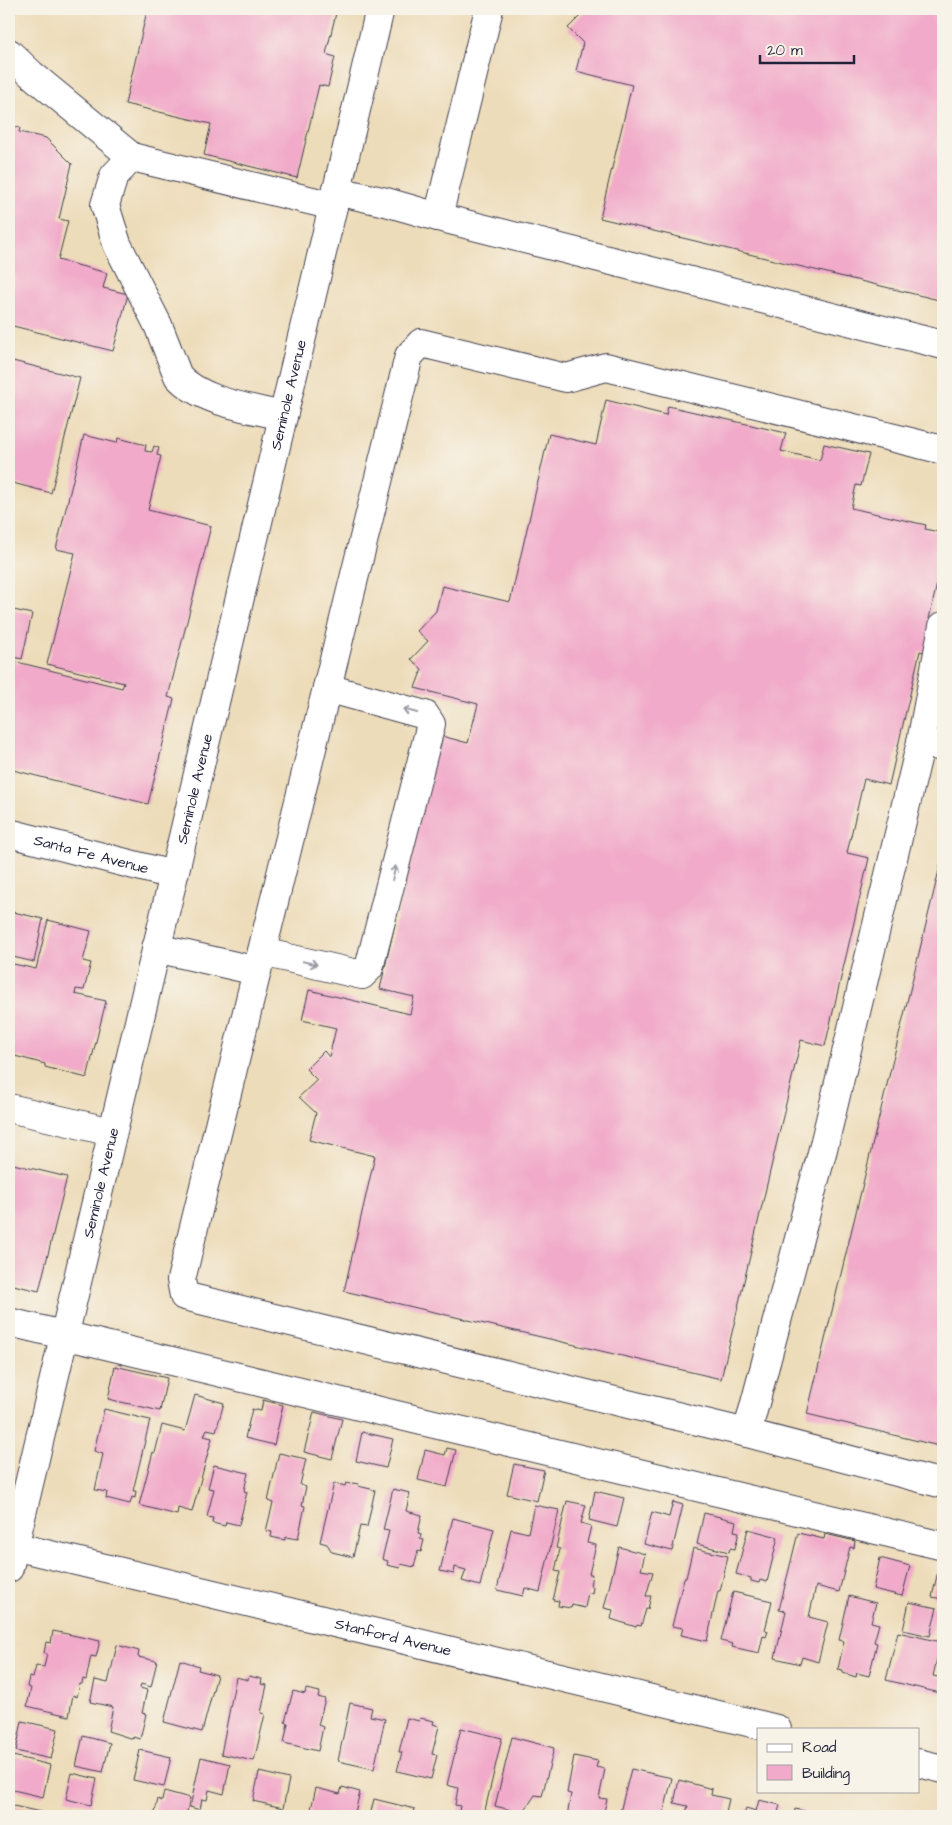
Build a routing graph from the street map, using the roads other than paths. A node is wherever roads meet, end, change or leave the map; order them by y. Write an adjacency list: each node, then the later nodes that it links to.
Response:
1 (380, 9): 5 (street, Seminole Avenue)
2 (489, 9): 6 (street)
3 (9, 53): 4 (street)
4 (132, 157): 5 (street); 8 (street)
5 (335, 199): 6 (street); 8 (street, Seminole Avenue)
6 (438, 217): 7 (street)
7 (943, 345)
8 (283, 416): 14 (street, Seminole Avenue)
9 (943, 450): 11 (street)
10 (943, 626): 12 (street)
11 (327, 688): 16 (street); 16 (street, one-way to 11)
12 (932, 745): 21 (street)
13 (9, 833): 14 (street, Santa Fe Avenue)
14 (173, 875): 15 (street, Seminole Avenue)
15 (156, 948): 16 (street); 18 (street, Seminole Avenue)
16 (260, 962): 21 (street)
17 (9, 1108): 18 (street)
18 (112, 1132): 20 (street, Seminole Avenue)
19 (9, 1322): 20 (street)
20 (64, 1336): 23 (street); 24 (street, Seminole Avenue)
21 (747, 1433): 22 (street)
22 (943, 1484)
23 (943, 1546)
24 (10, 1553): 25 (street, Stanford Avenue)
25 (773, 1728)
26 (920, 1763): 27 (street)
27 (943, 1769)

